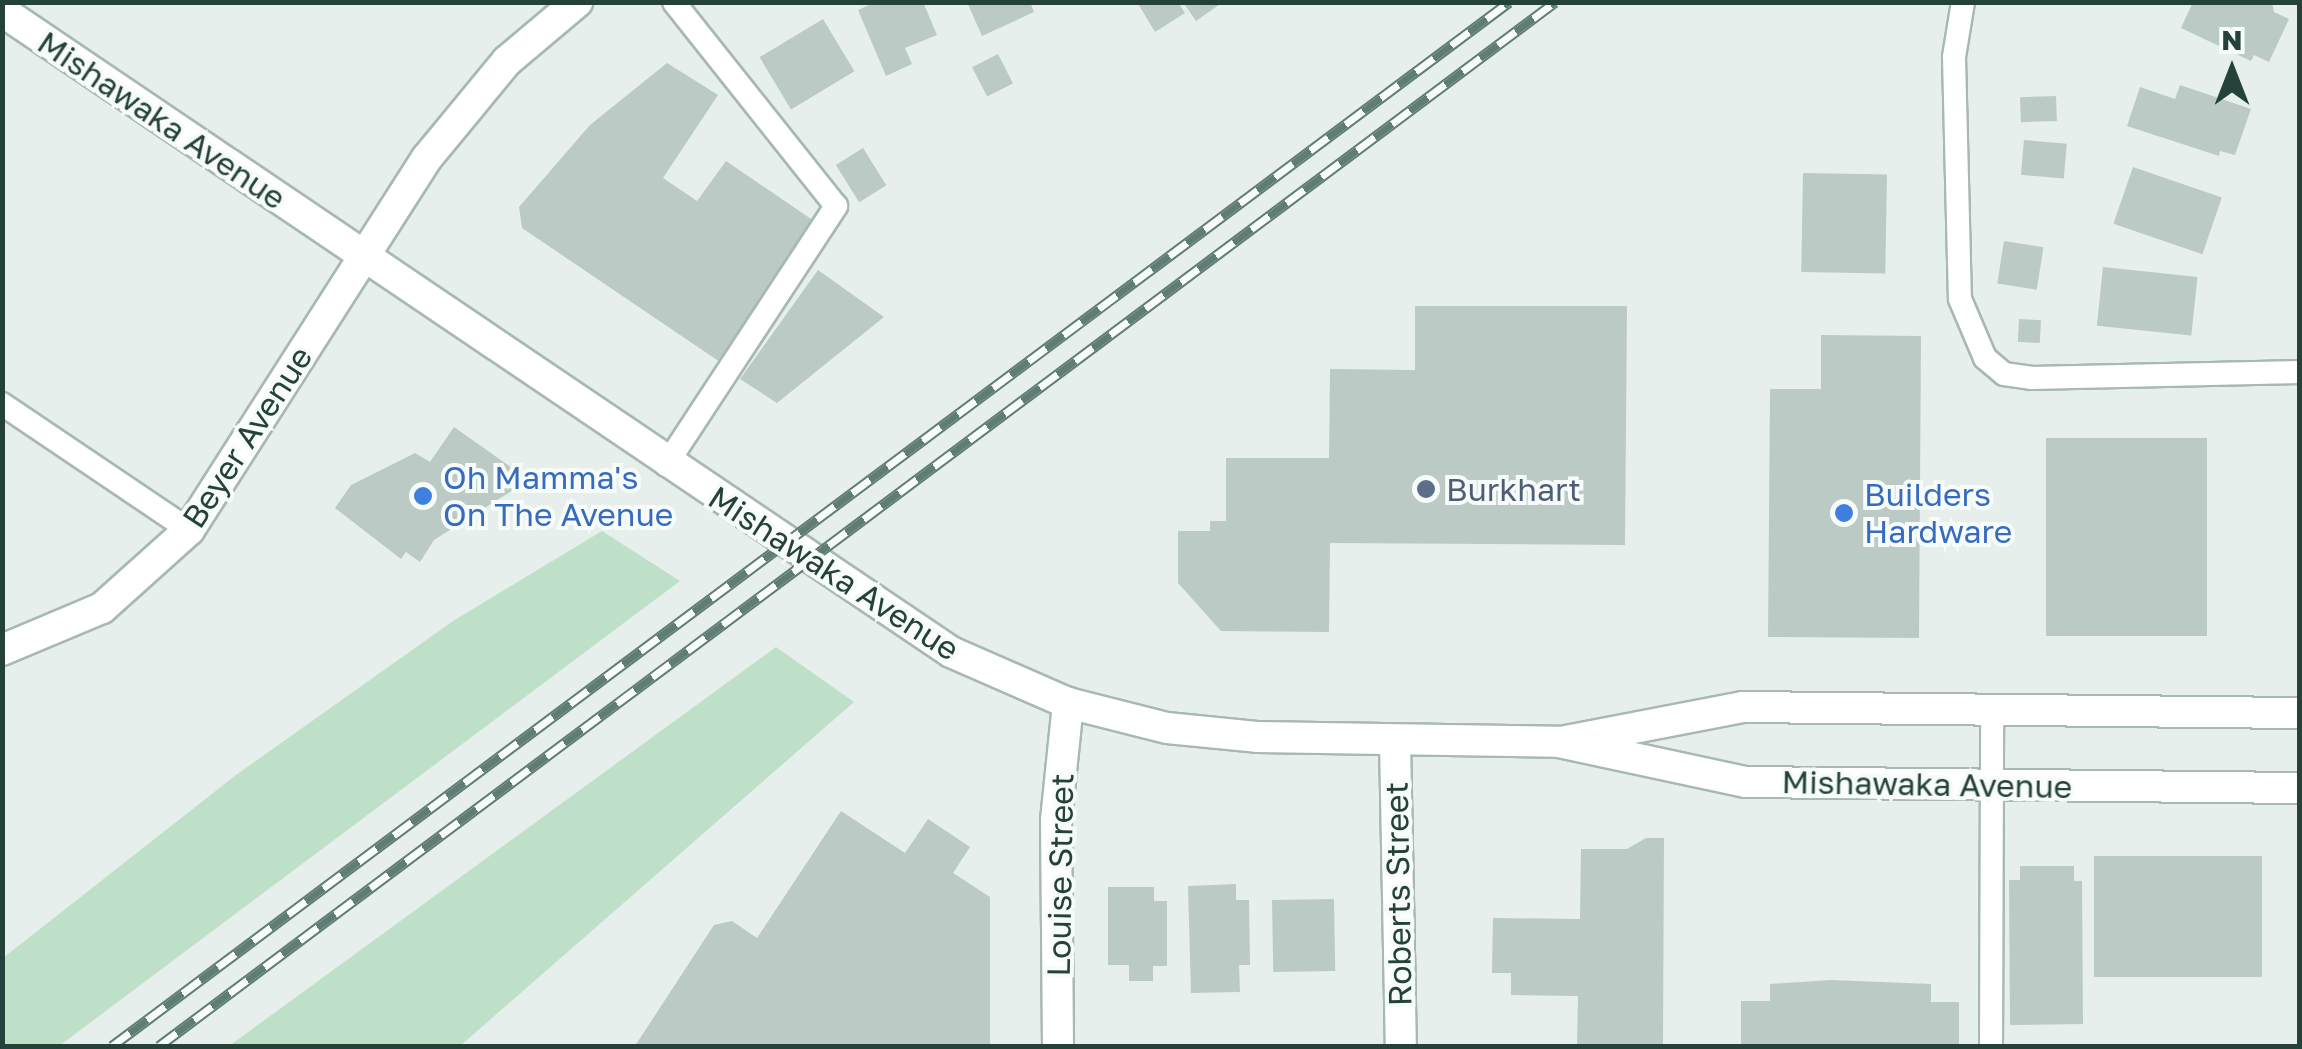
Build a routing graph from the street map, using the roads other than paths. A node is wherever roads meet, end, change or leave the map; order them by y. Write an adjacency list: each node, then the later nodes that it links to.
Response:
1 (577, 2): 5 (main road, Beyer Avenue)
2 (674, 2): 8 (lane)
3 (1963, 2): 6 (lane)
4 (2, 12): 5 (main road, Mishawaka Avenue)
5 (360, 254): 8 (main road, Mishawaka Avenue); 9 (main road, Beyer Avenue)
6 (2300, 372)
7 (2, 404): 9 (lane)
8 (666, 465): 11 (main road, Mishawaka Avenue)
9 (189, 530): 10 (main road, Beyer Avenue)
10 (2, 650)
11 (1068, 703): 14 (main road, Mishawaka Avenue); 18 (main road, Louise Street)
12 (1992, 710): 13 (main road, Mishawaka Avenue); 15 (main road, Mishawaka Avenue); 16 (lane)
13 (2300, 712)
14 (1394, 741): 15 (main road, Mishawaka Avenue); 19 (main road, Roberts Street)
15 (1558, 742): 16 (main road, Mishawaka Avenue)
16 (1993, 784): 17 (main road, Mishawaka Avenue); 20 (lane)
17 (2300, 788)
18 (1058, 1046)
19 (1400, 1046)
20 (1991, 1046)

